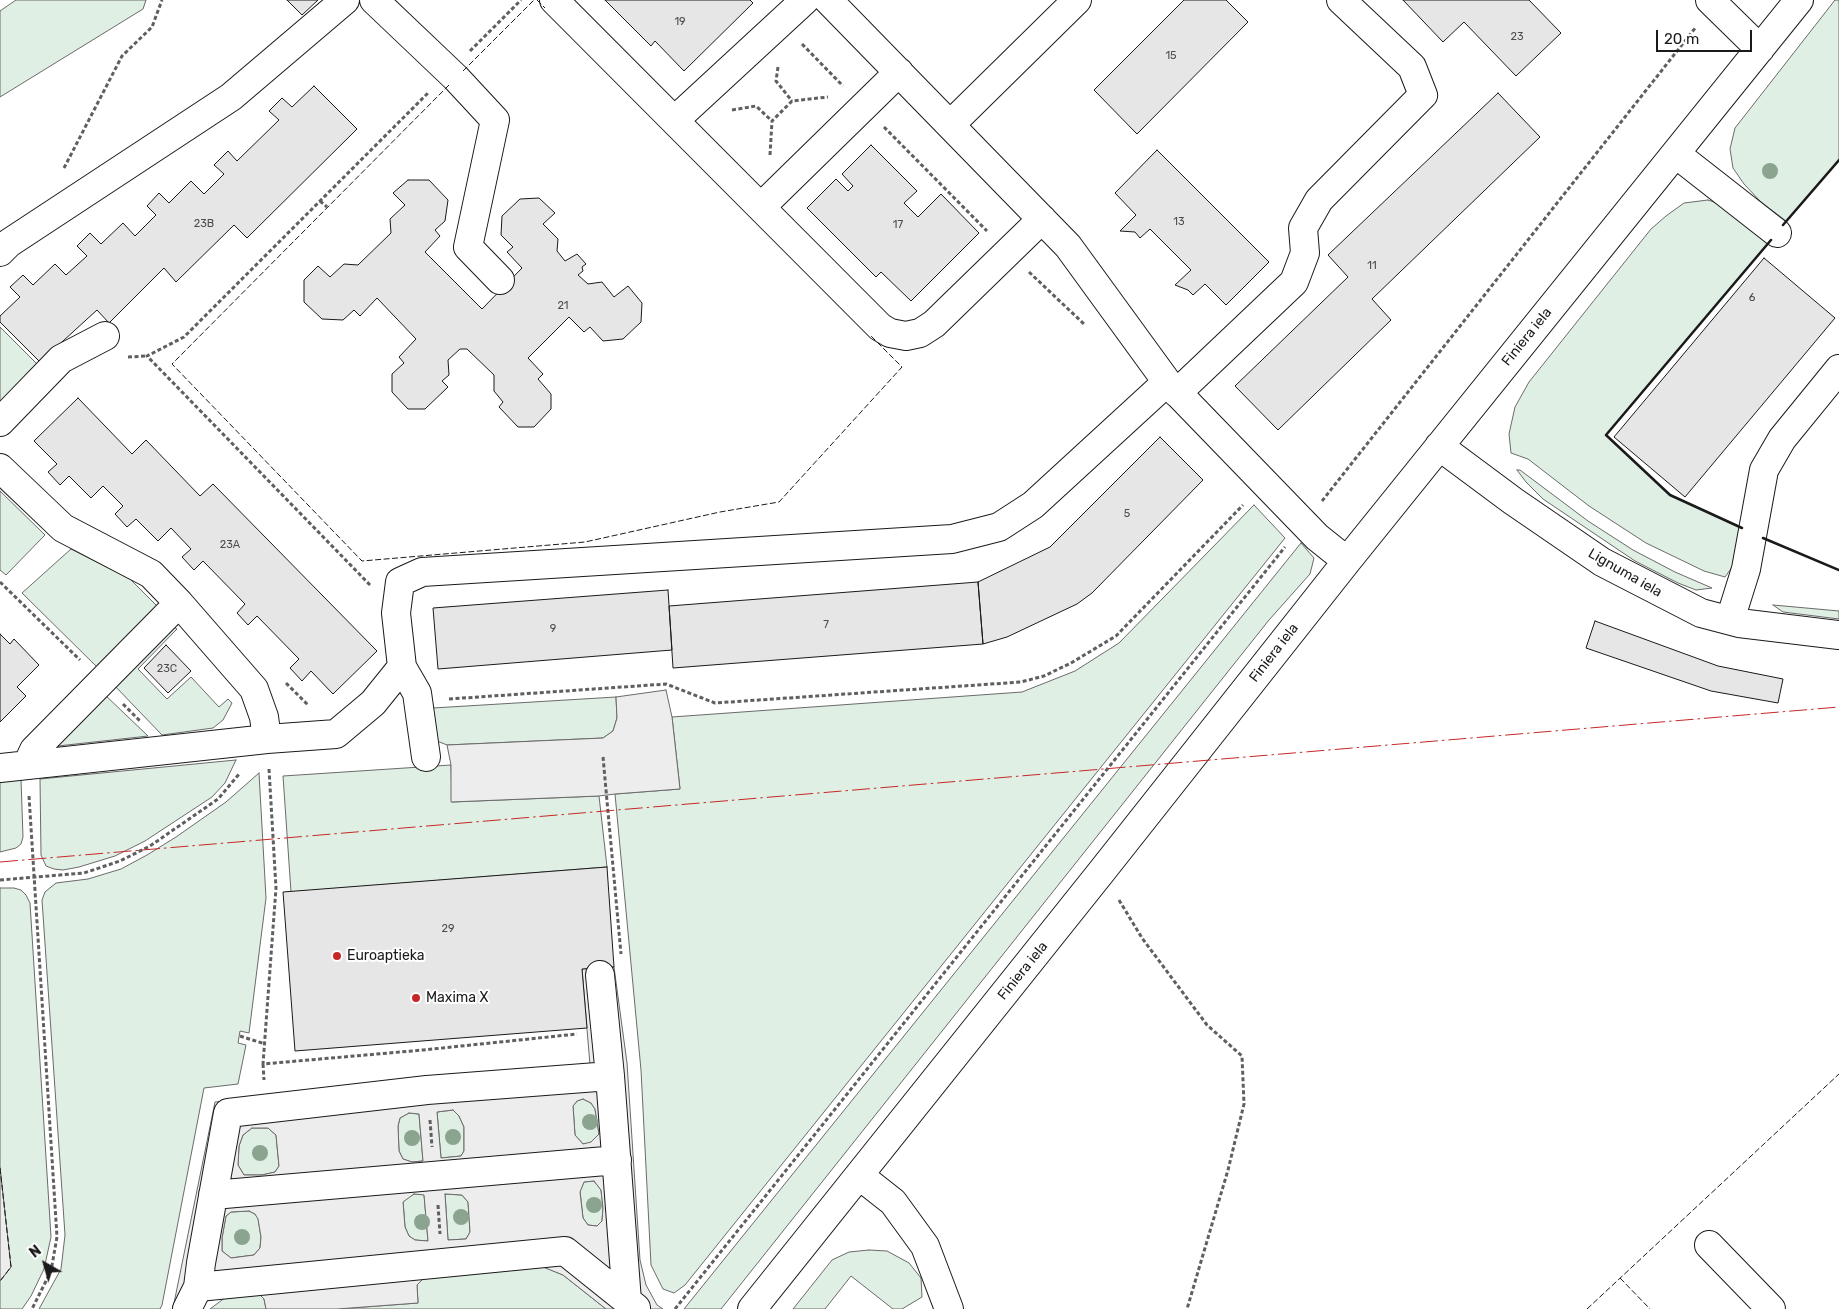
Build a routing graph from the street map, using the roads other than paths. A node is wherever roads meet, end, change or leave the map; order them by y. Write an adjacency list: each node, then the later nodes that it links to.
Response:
1 (345, 0): 18 (street)
2 (374, 0): 19 (street)
3 (554, 0): 12 (street)
4 (805, 0): 12 (street)
5 (828, 0): 11 (street)
6 (1078, 0): 13 (street)
7 (1341, 0): 22 (street)
8 (1799, 0): 10 (street, Finiera iela)
9 (1712, 2): 10 (street)
10 (1760, 49): 14 (street, Finiera iela)
11 (899, 72): 13 (street); 15 (street)
12 (675, 120): 15 (street)
13 (950, 125): 16 (street)
14 (1676, 154): 17 (street); 24 (street, Finiera iela)
15 (761, 208): 16 (street)
16 (1042, 219): 22 (street)
17 (1776, 233)
18 (0, 252)
19 (500, 280)
20 (105, 336): 23 (street)
21 (1839, 369): 28 (street)
22 (1172, 388): 26 (street); 30 (street)
23 (0, 422)
24 (1439, 446): 26 (street, Finiera iela); 28 (street, Lignuma iela)
25 (0, 468): 27 (street)
26 (1346, 561): 37 (street, Finiera iela)
27 (179, 603): 31 (street); 33 (street)
28 (1730, 620): 29 (street, Lignuma iela)
29 (1839, 635)
30 (402, 667): 31 (street); 32 (street)
31 (267, 738): 33 (street)
32 (426, 757)
33 (13, 766)
34 (600, 975): 35 (street)
35 (610, 1076): 36 (street); 38 (street)
36 (617, 1160): 38 (street); 41 (street)
37 (860, 1176): 42 (street); 43 (street, Finiera iela)
38 (214, 1195): 40 (street)
39 (1709, 1245): 44 (street)
40 (192, 1298): 41 (street)
41 (633, 1305)
42 (946, 1307)
43 (752, 1309)
44 (1772, 1309)

